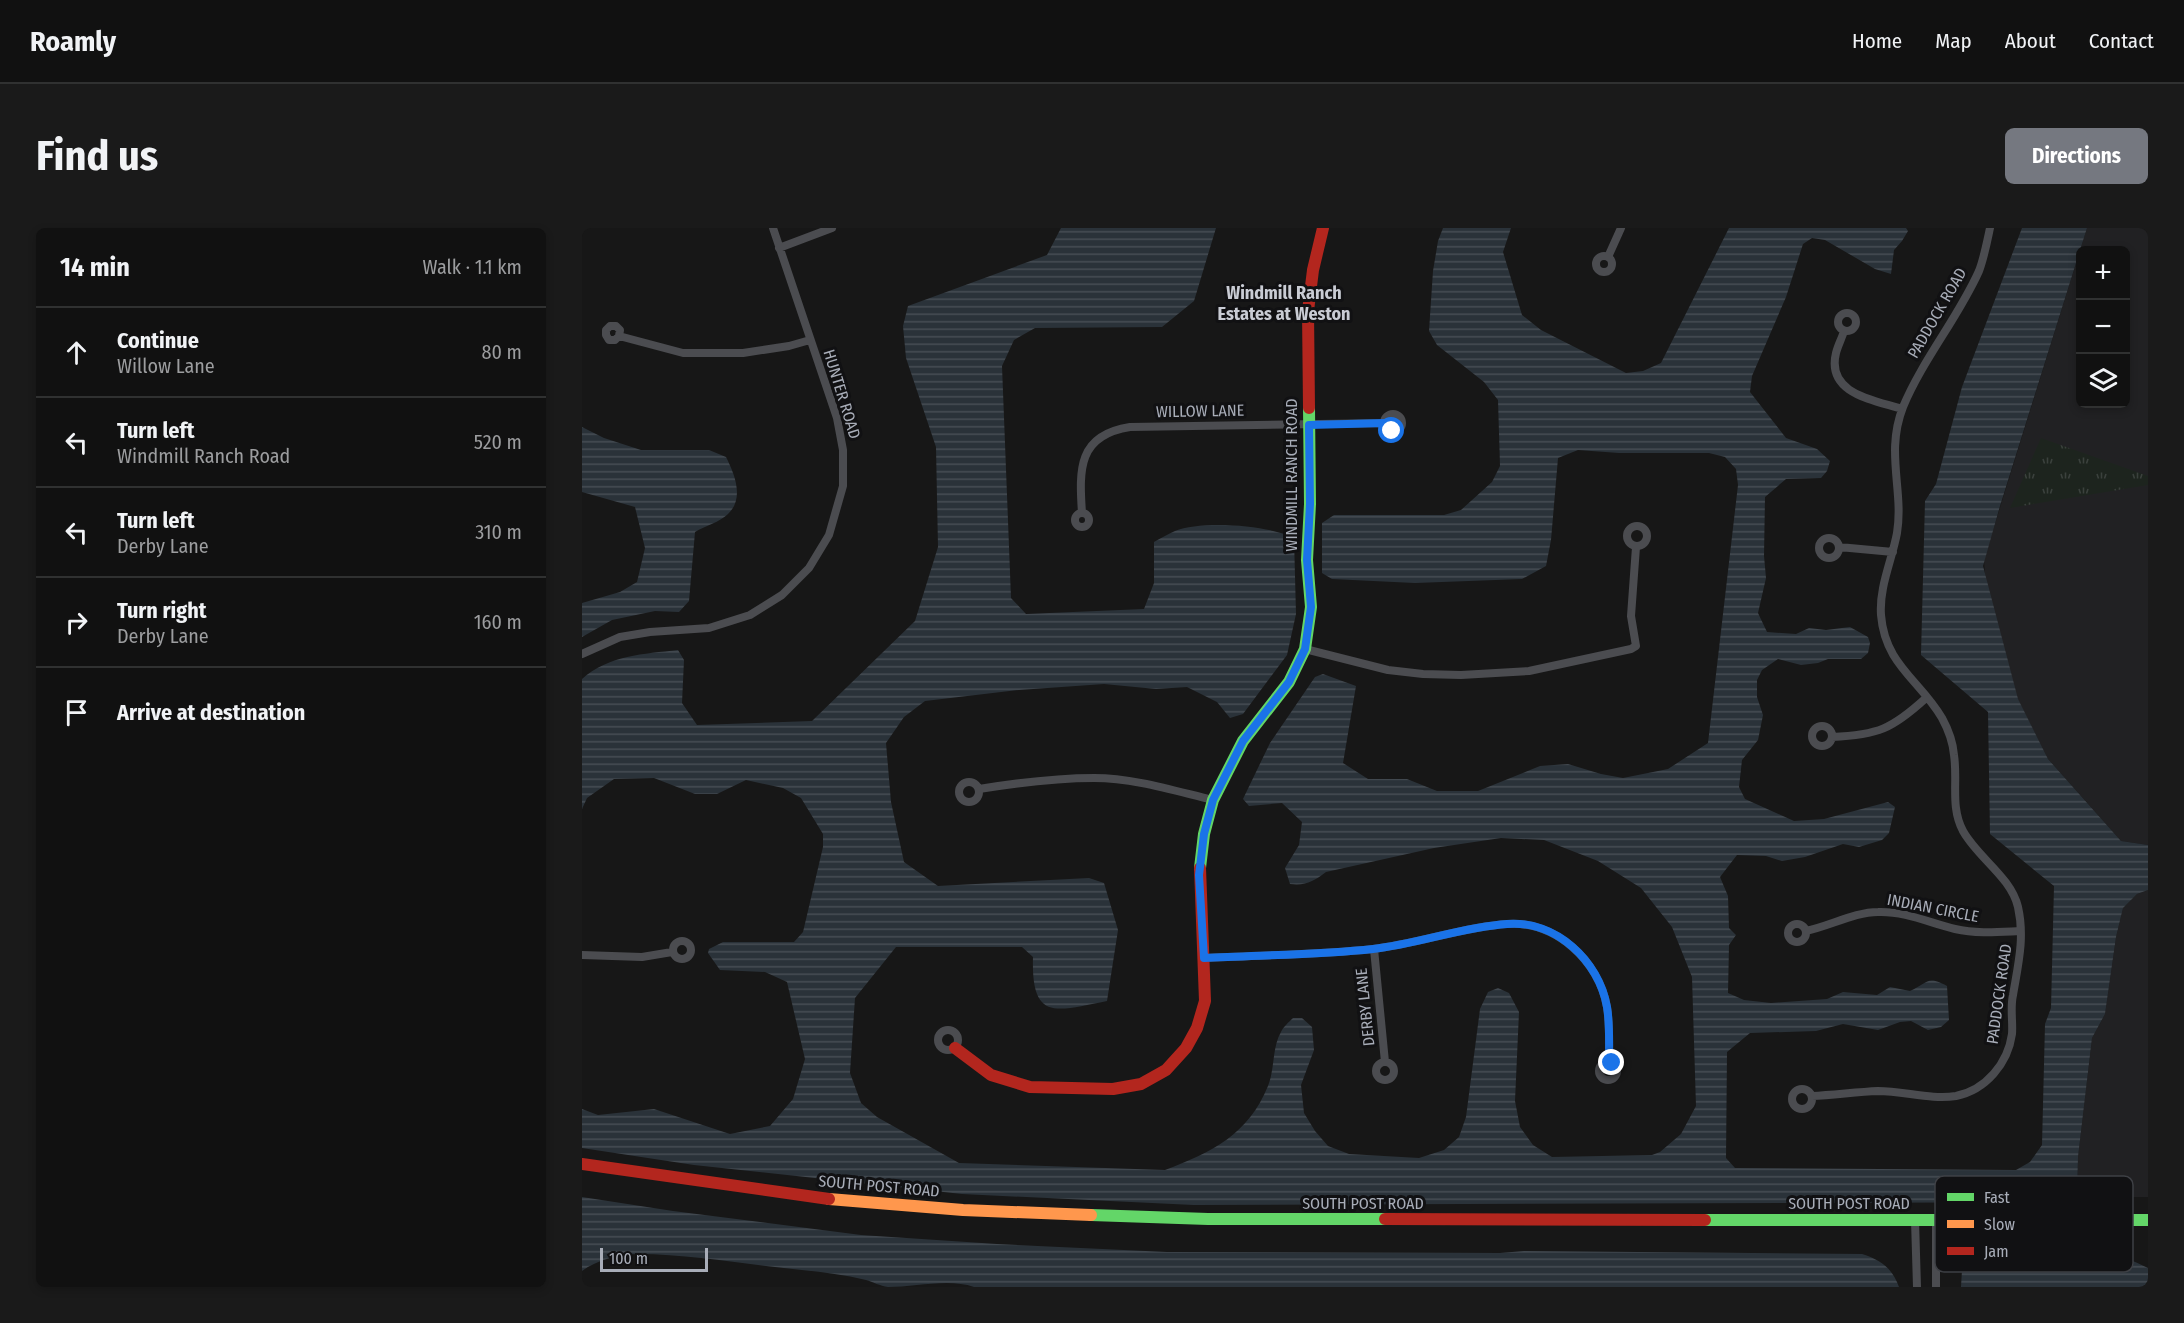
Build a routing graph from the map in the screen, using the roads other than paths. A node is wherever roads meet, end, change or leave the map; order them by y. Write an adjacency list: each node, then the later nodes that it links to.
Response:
1 (773, 228): 6 (street, HUNTER ROAD)
2 (832, 228): 6 (street)
3 (1323, 228): 13 (street, WINDMILL RANCH ROAD)
4 (1621, 228): 7 (street)
5 (1990, 228): 11 (street, PADDOCK ROAD)
6 (779, 248): 10 (street, HUNTER ROAD)
7 (1608, 257)
8 (1844, 331): 11 (street)
9 (619, 336): 10 (street)
10 (810, 339): 19 (street, HUNTER ROAD)
11 (1902, 409): 17 (street, PADDOCK ROAD)
12 (1385, 423): 13 (street, WILLOW LANE)
13 (1309, 425): 14 (street, WILLOW LANE); 18 (street, WINDMILL RANCH ROAD)
14 (1082, 513)
15 (1636, 547): 18 (street)
16 (1839, 547): 17 (street)
17 (1893, 552): 20 (street, PADDOCK ROAD)
18 (1305, 649): 23 (street, WINDMILL RANCH ROAD)
19 (582, 654)
20 (1926, 698): 21 (street); 25 (street, PADDOCK ROAD)
21 (1832, 737)
22 (979, 789): 23 (street)
23 (1213, 800): 29 (street, WINDMILL RANCH ROAD)
24 (1806, 931): 25 (street, INDIAN CIRCLE)
25 (2020, 931): 33 (street, PADDOCK ROAD)
26 (1374, 949): 29 (street, DERBY LANE); 31 (street, DERBY LANE); 32 (street, DERBY LANE)
27 (672, 952): 28 (street)
28 (582, 955)
29 (1204, 958): 30 (street, WINDMILL RANCH ROAD)
30 (955, 1048)
31 (1385, 1062)
32 (1609, 1062)
33 (1812, 1096)
34 (582, 1164): 35 (street, SOUTH POST ROAD)
35 (1915, 1220): 36 (street, SOUTH POST ROAD); 37 (street)
36 (1935, 1220)
37 (1917, 1287)

